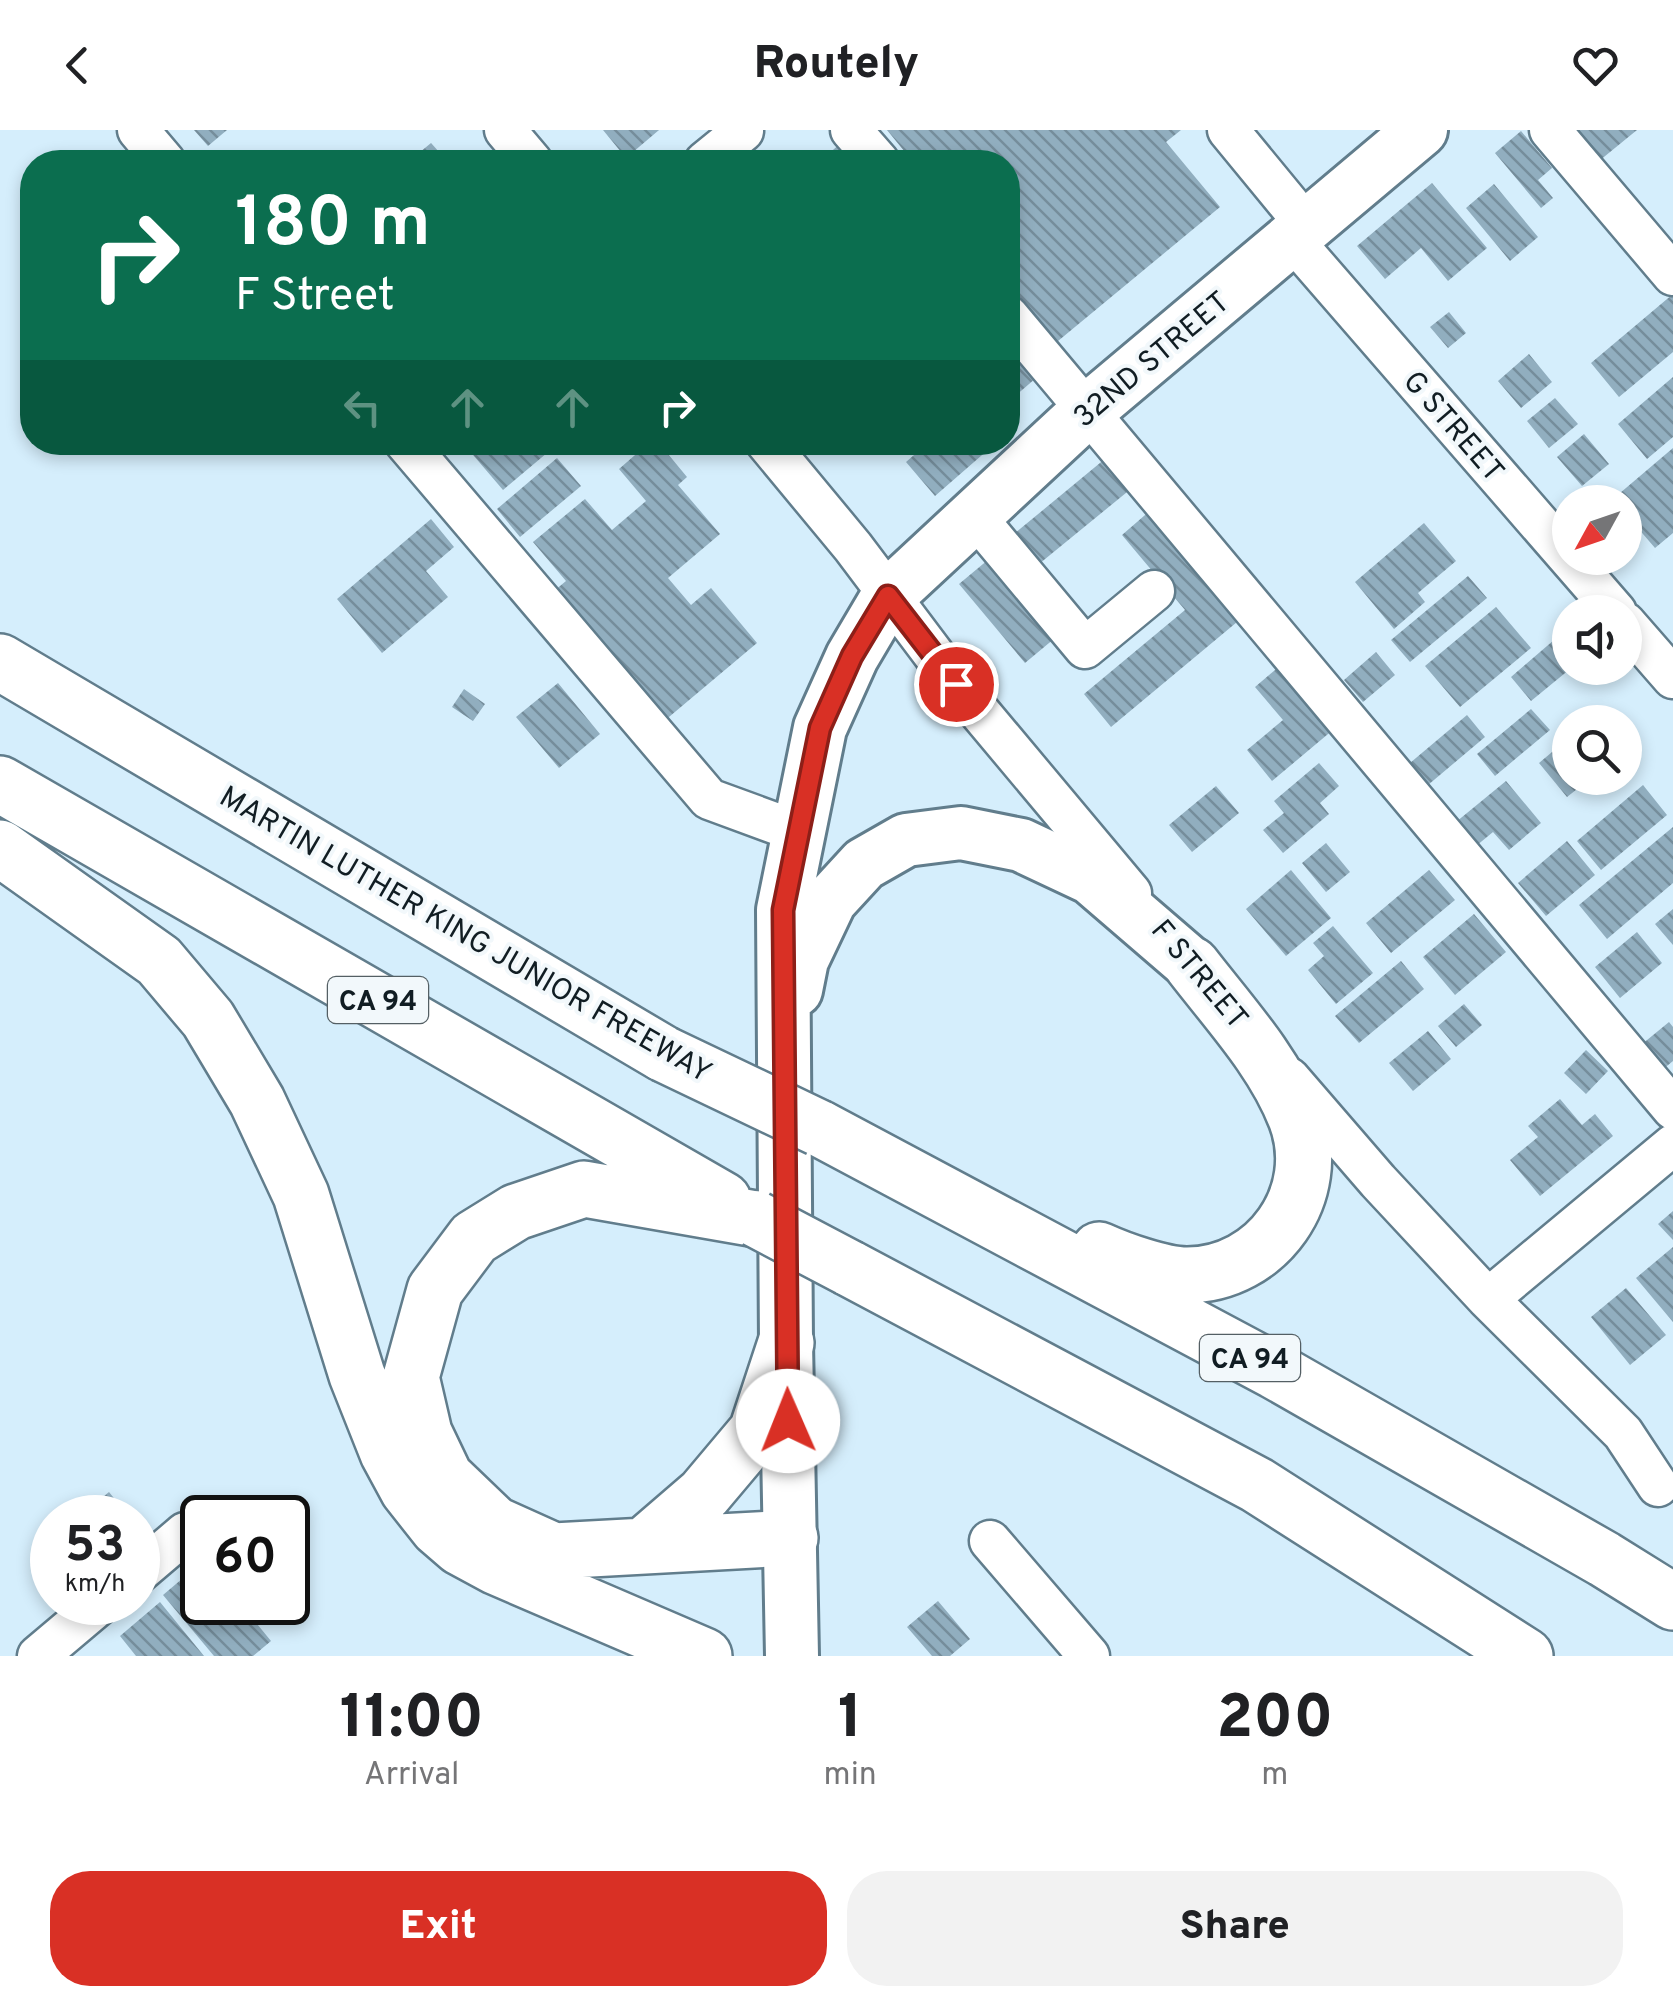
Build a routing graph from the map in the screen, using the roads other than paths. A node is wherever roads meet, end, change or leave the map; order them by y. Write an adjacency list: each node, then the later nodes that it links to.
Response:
1 (138, 130): 8 (street)
2 (505, 130): 9 (street)
3 (851, 130): 11 (street)
4 (1228, 130): 12 (street, G STREET)
5 (1421, 130): 12 (main road, 32ND STREET)
6 (1550, 130): 13 (street)
7 (743, 131): 10 (street)
8 (156, 150)
9 (522, 150)
10 (720, 150)
11 (868, 150)
12 (1300, 233): 15 (main road, 32ND STREET); 20 (street, G STREET)
13 (1673, 275)
14 (1020, 330): 15 (street)
15 (1087, 411): 18 (main road, 32ND STREET); 30 (street)
16 (416, 455): 26 (street)
17 (777, 455): 21 (street, F STREET)
18 (974, 515): 19 (street); 21 (main road, 32ND STREET)
19 (1154, 591)
20 (1602, 595)
21 (888, 596): 26 (main road, 32ND STREET); 28 (street, F STREET)
22 (1642, 642): 24 (street)
23 (0, 662): 31 (highway, MARTIN LUTHER KING JUNIOR FREEWAY / CA 94, bridge)
24 (1673, 678)
25 (0, 784): 33 (highway, CA 94)
26 (798, 832): 29 (main road, 32ND STREET)
27 (0, 848): 42 (highway)
28 (1192, 966): 29 (main road); 31 (highway); 34 (street, F STREET)
29 (784, 1046): 35 (main road)
30 (1673, 1109)
31 (819, 1128): 43 (highway, MARTIN LUTHER KING JUNIOR FREEWAY / CA 94)
32 (1673, 1145): 34 (street)
33 (756, 1219): 39 (highway); 49 (highway, CA 94, bridge)
34 (1488, 1299): 36 (street, F STREET)
35 (786, 1343): 39 (highway); 41 (main road)
36 (1658, 1486)
37 (180, 1537): 40 (street)
38 (990, 1541): 45 (street)
39 (646, 1544): 41 (highway)
40 (160, 1554)
41 (791, 1556): 42 (highway); 48 (main road)
42 (497, 1566): 47 (highway)
43 (1673, 1602)
44 (75, 1625): 46 (street)
45 (1086, 1655)
46 (38, 1656)
47 (704, 1656)
48 (792, 1656)
49 (1525, 1656)

